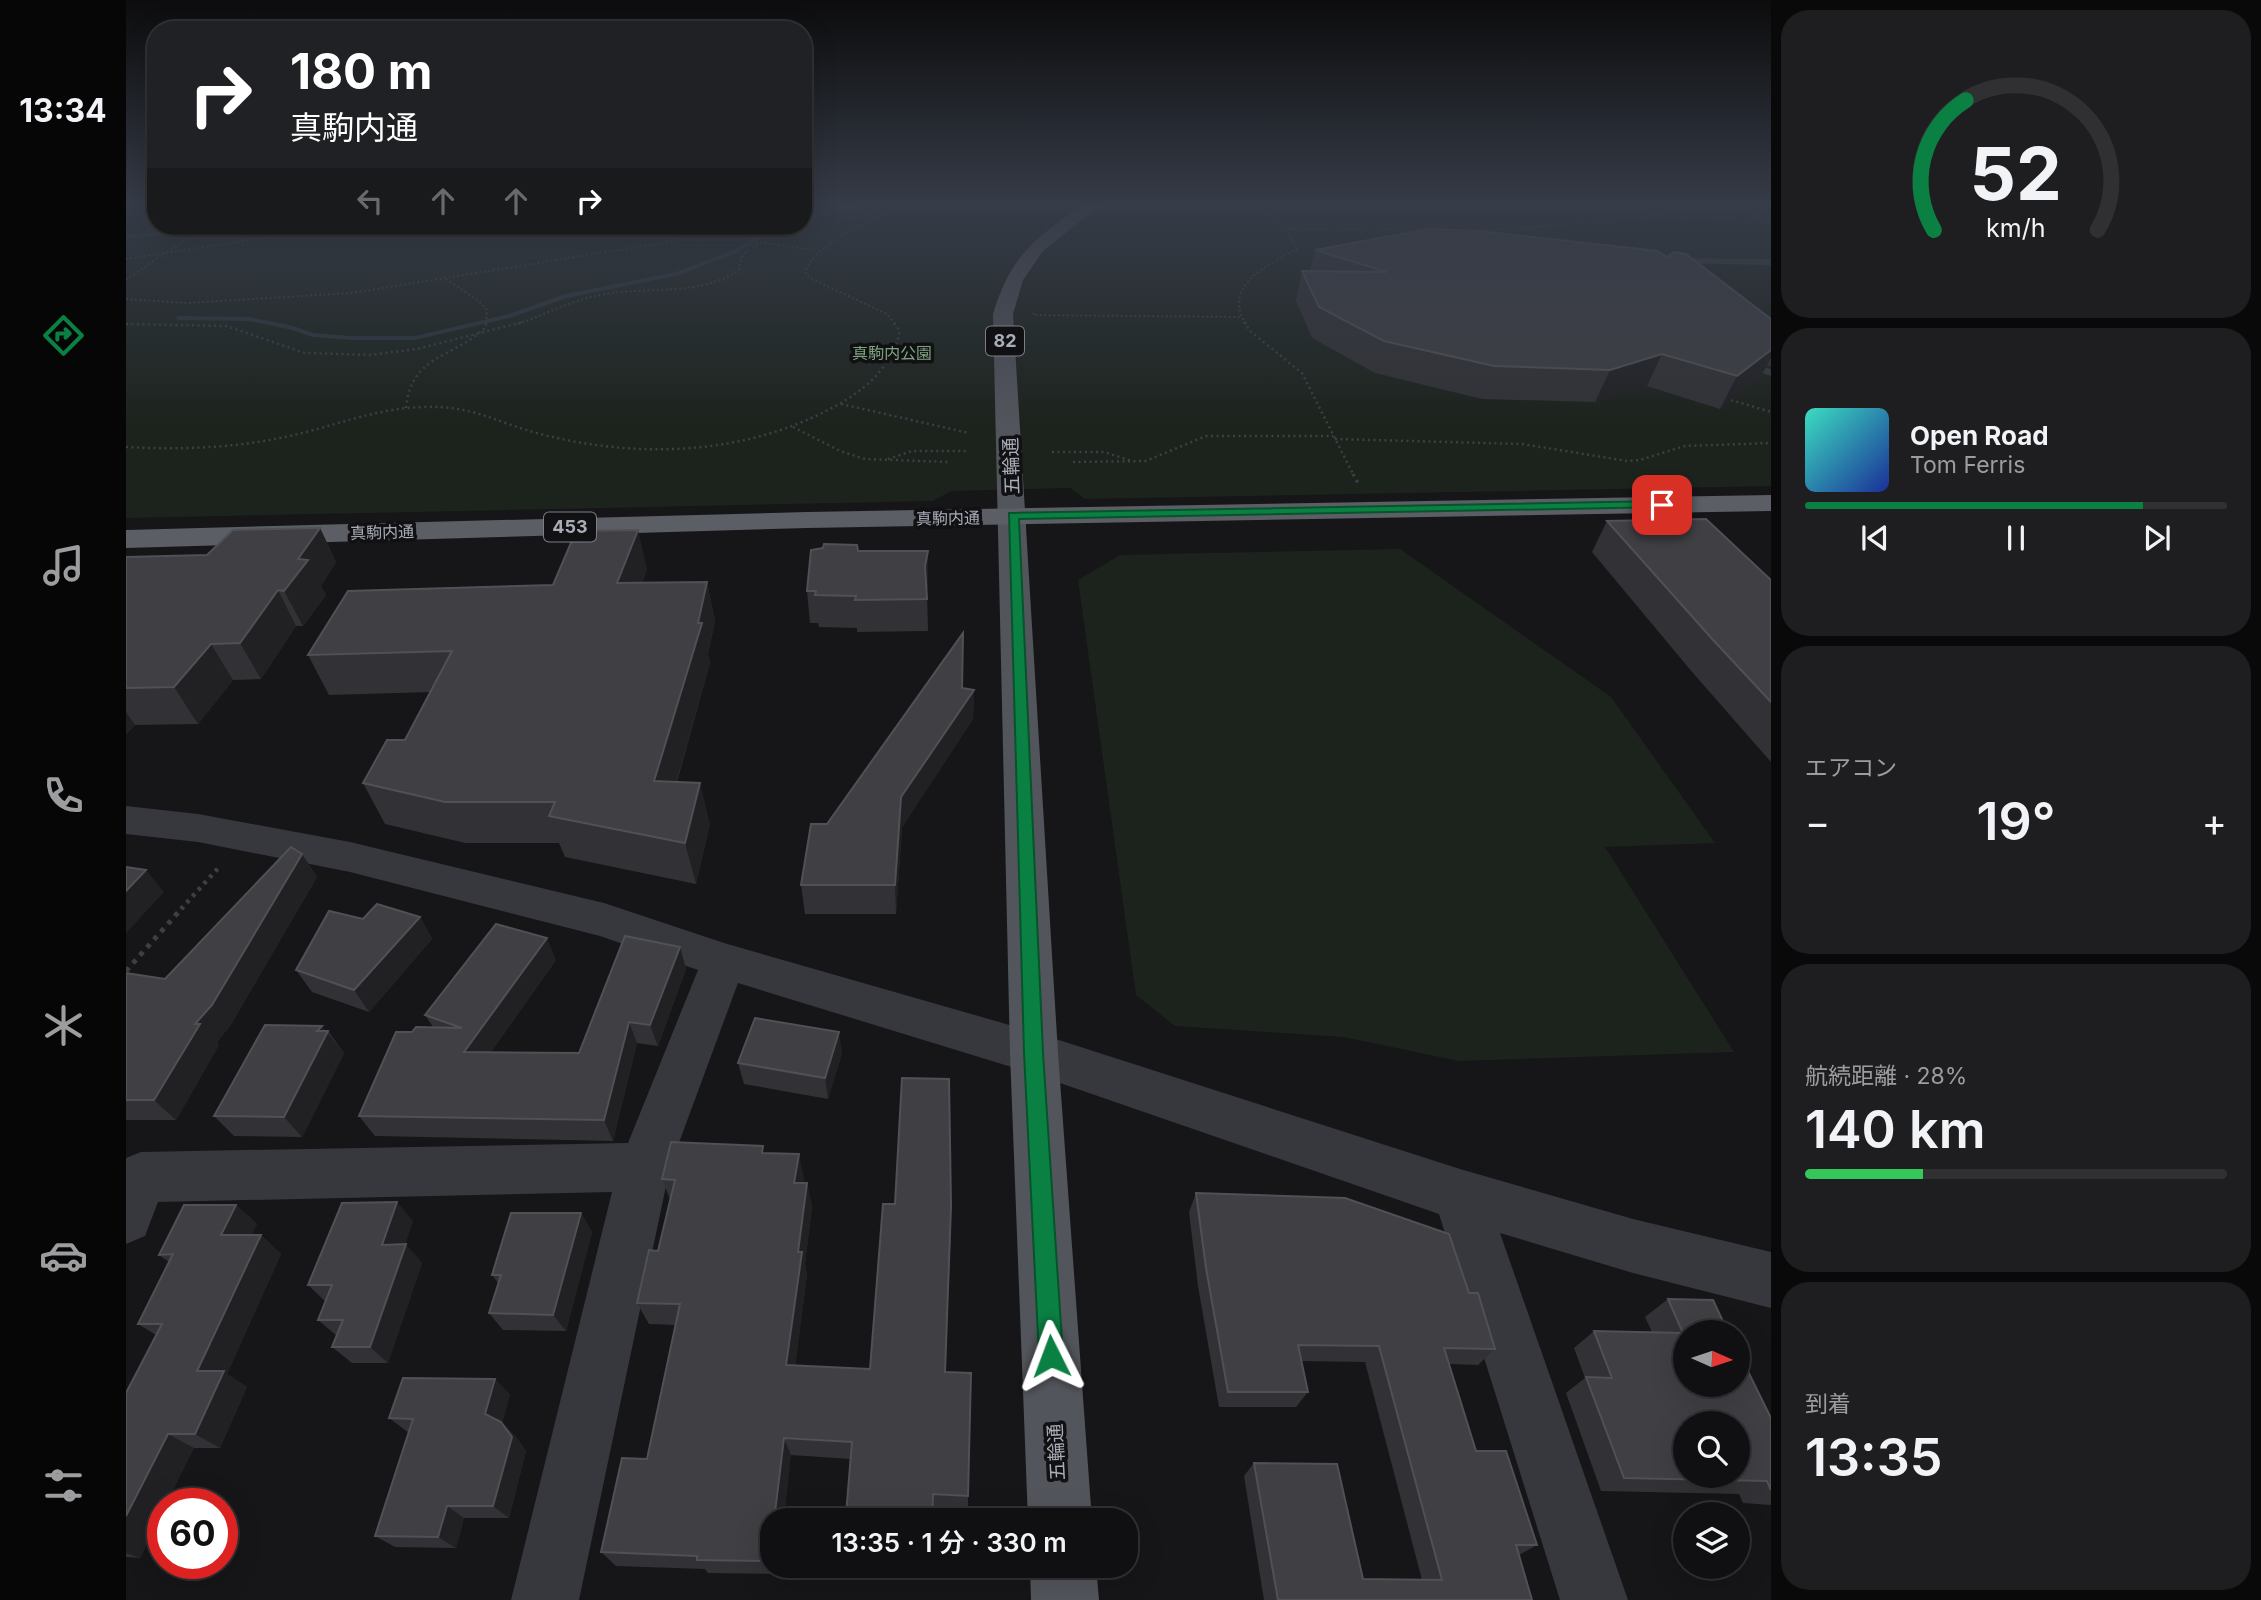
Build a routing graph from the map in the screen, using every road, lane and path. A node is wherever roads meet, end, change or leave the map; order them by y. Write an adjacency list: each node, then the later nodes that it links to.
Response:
1 (454, 278): 6 (path)
2 (728, 278): 11 (path)
3 (810, 278): 13 (path)
4 (1015, 278): 29 (main road, 五輪通 / 82)
5 (1251, 278): 9 (path)
6 (446, 279): 7 (path); 11 (path)
7 (126, 299)
8 (1033, 315): 9 (path)
9 (1241, 317): 18 (path)
10 (126, 324): 11 (path)
11 (481, 333): 14 (path)
12 (1731, 400): 15 (path)
13 (840, 404): 16 (path); 17 (path)
14 (406, 408): 16 (path); 20 (path)
15 (1771, 412)
16 (793, 427): 23 (path)
17 (969, 433)
18 (1334, 438): 19 (path); 26 (path); 27 (path)
19 (1771, 443)
20 (126, 447)
21 (969, 451): 23 (path)
22 (1052, 452): 26 (path)
23 (884, 461): 24 (path)
24 (948, 462)
25 (1073, 462): 26 (path)
26 (1136, 462)
27 (1359, 486)
28 (1771, 503): 29 (highway, 真駒内通 / 453)
29 (1013, 516): 30 (highway, 真駒内通 / 453); 35 (main road, 五輪通 / 82)
30 (126, 539)
31 (126, 820): 32 (street)
32 (247, 837): 33 (street); 34 (path)
33 (723, 961): 35 (street); 36 (street)
34 (126, 971)
35 (1034, 1053): 37 (street); 40 (main road, 五輪通 / 82)
36 (644, 1167): 38 (street); 42 (street)
37 (1460, 1195): 39 (street); 44 (street)
38 (126, 1217)
39 (1771, 1280)
40 (1059, 1508)
41 (1064, 1578): 43 (main road)
42 (545, 1600)
43 (1065, 1600)
44 (1594, 1600)

